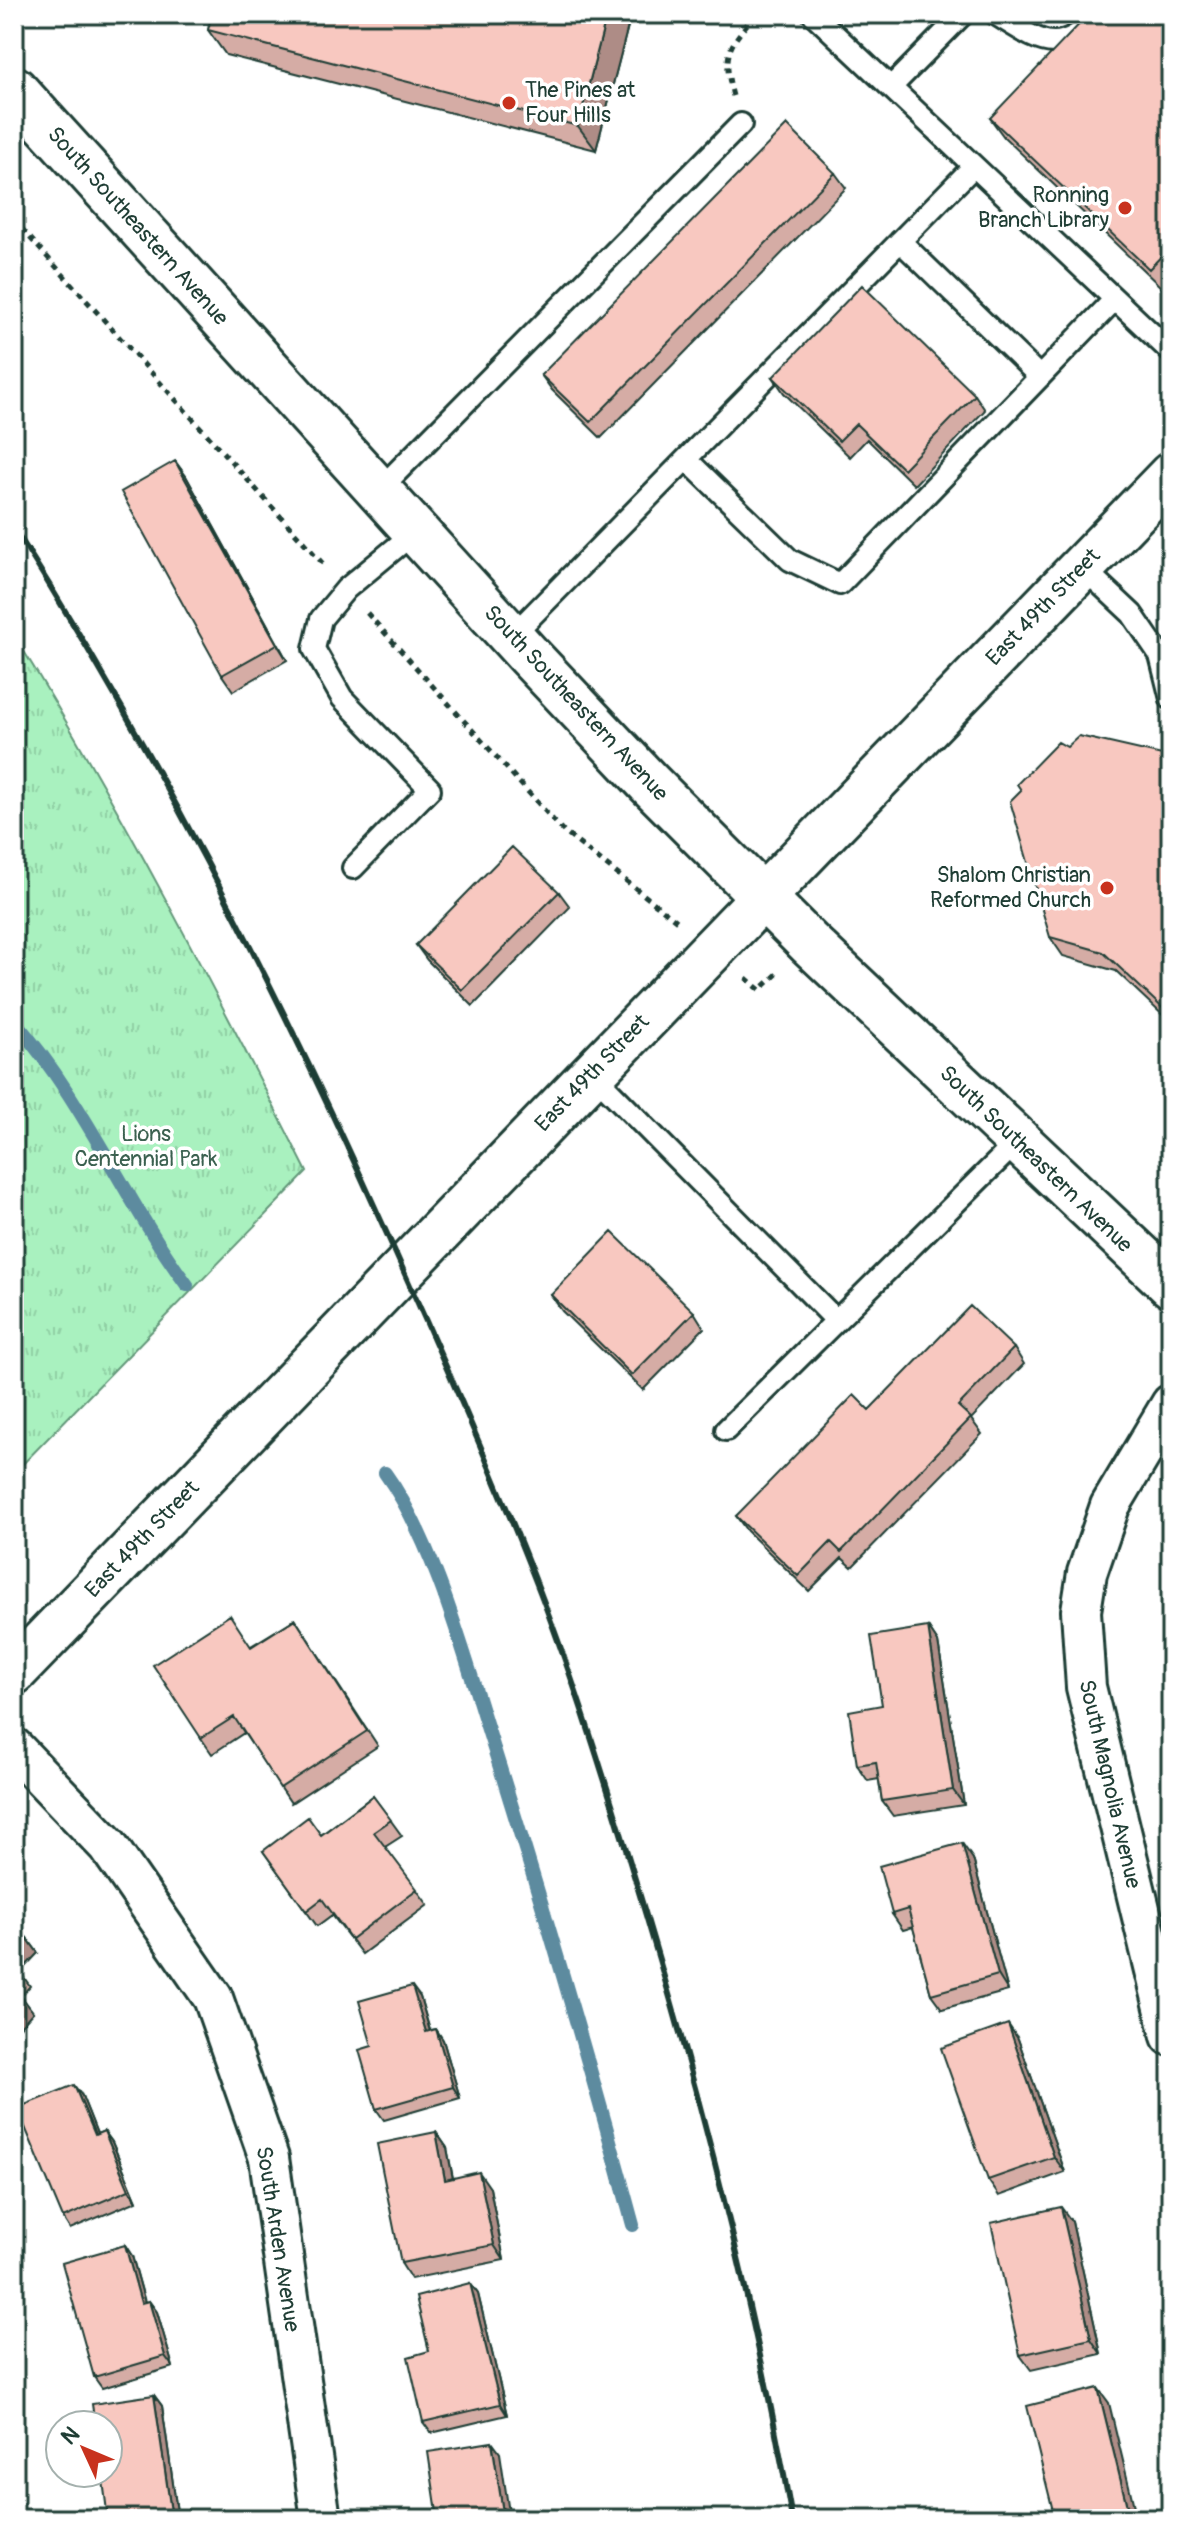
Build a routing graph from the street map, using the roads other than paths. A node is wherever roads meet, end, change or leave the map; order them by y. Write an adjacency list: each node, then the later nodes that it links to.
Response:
1 (813, 14): 5 (lane)
2 (963, 14): 5 (lane)
3 (995, 14): 4 (lane)
4 (1102, 14)
5 (891, 87): 8 (lane)
6 (14, 89): 15 (main road, South Southeastern Avenue)
7 (741, 124): 15 (lane)
8 (974, 166): 9 (lane); 10 (lane)
9 (900, 241): 12 (lane); 13 (lane)
10 (1115, 299): 11 (lane); 12 (lane)
11 (1171, 352)
12 (1040, 377): 13 (lane)
13 (686, 459): 18 (lane)
14 (1171, 475): 17 (main road, East 49th Street)
15 (378, 491): 16 (main road, South Southeastern Avenue)
16 (416, 531): 18 (main road, South Southeastern Avenue); 21 (lane)
17 (1082, 567): 19 (lane); 22 (main road, East 49th Street)
18 (511, 637): 22 (main road, South Southeastern Avenue)
19 (1165, 655): 20 (lane)
20 (1171, 699)
21 (353, 868)
22 (764, 897): 23 (main road, East 49th Street); 24 (main road, South Southeastern Avenue)
23 (592, 1073): 26 (lane); 29 (main road, East 49th Street)
24 (1018, 1141): 25 (main road, South Southeastern Avenue); 26 (lane)
25 (1171, 1285)
26 (836, 1320): 28 (lane)
27 (1171, 1404): 31 (street, South Magnolia Avenue)
28 (726, 1430)
29 (14, 1672)
30 (14, 1748): 32 (street, South Arden Avenue)
31 (1171, 2036)
32 (321, 2519)

